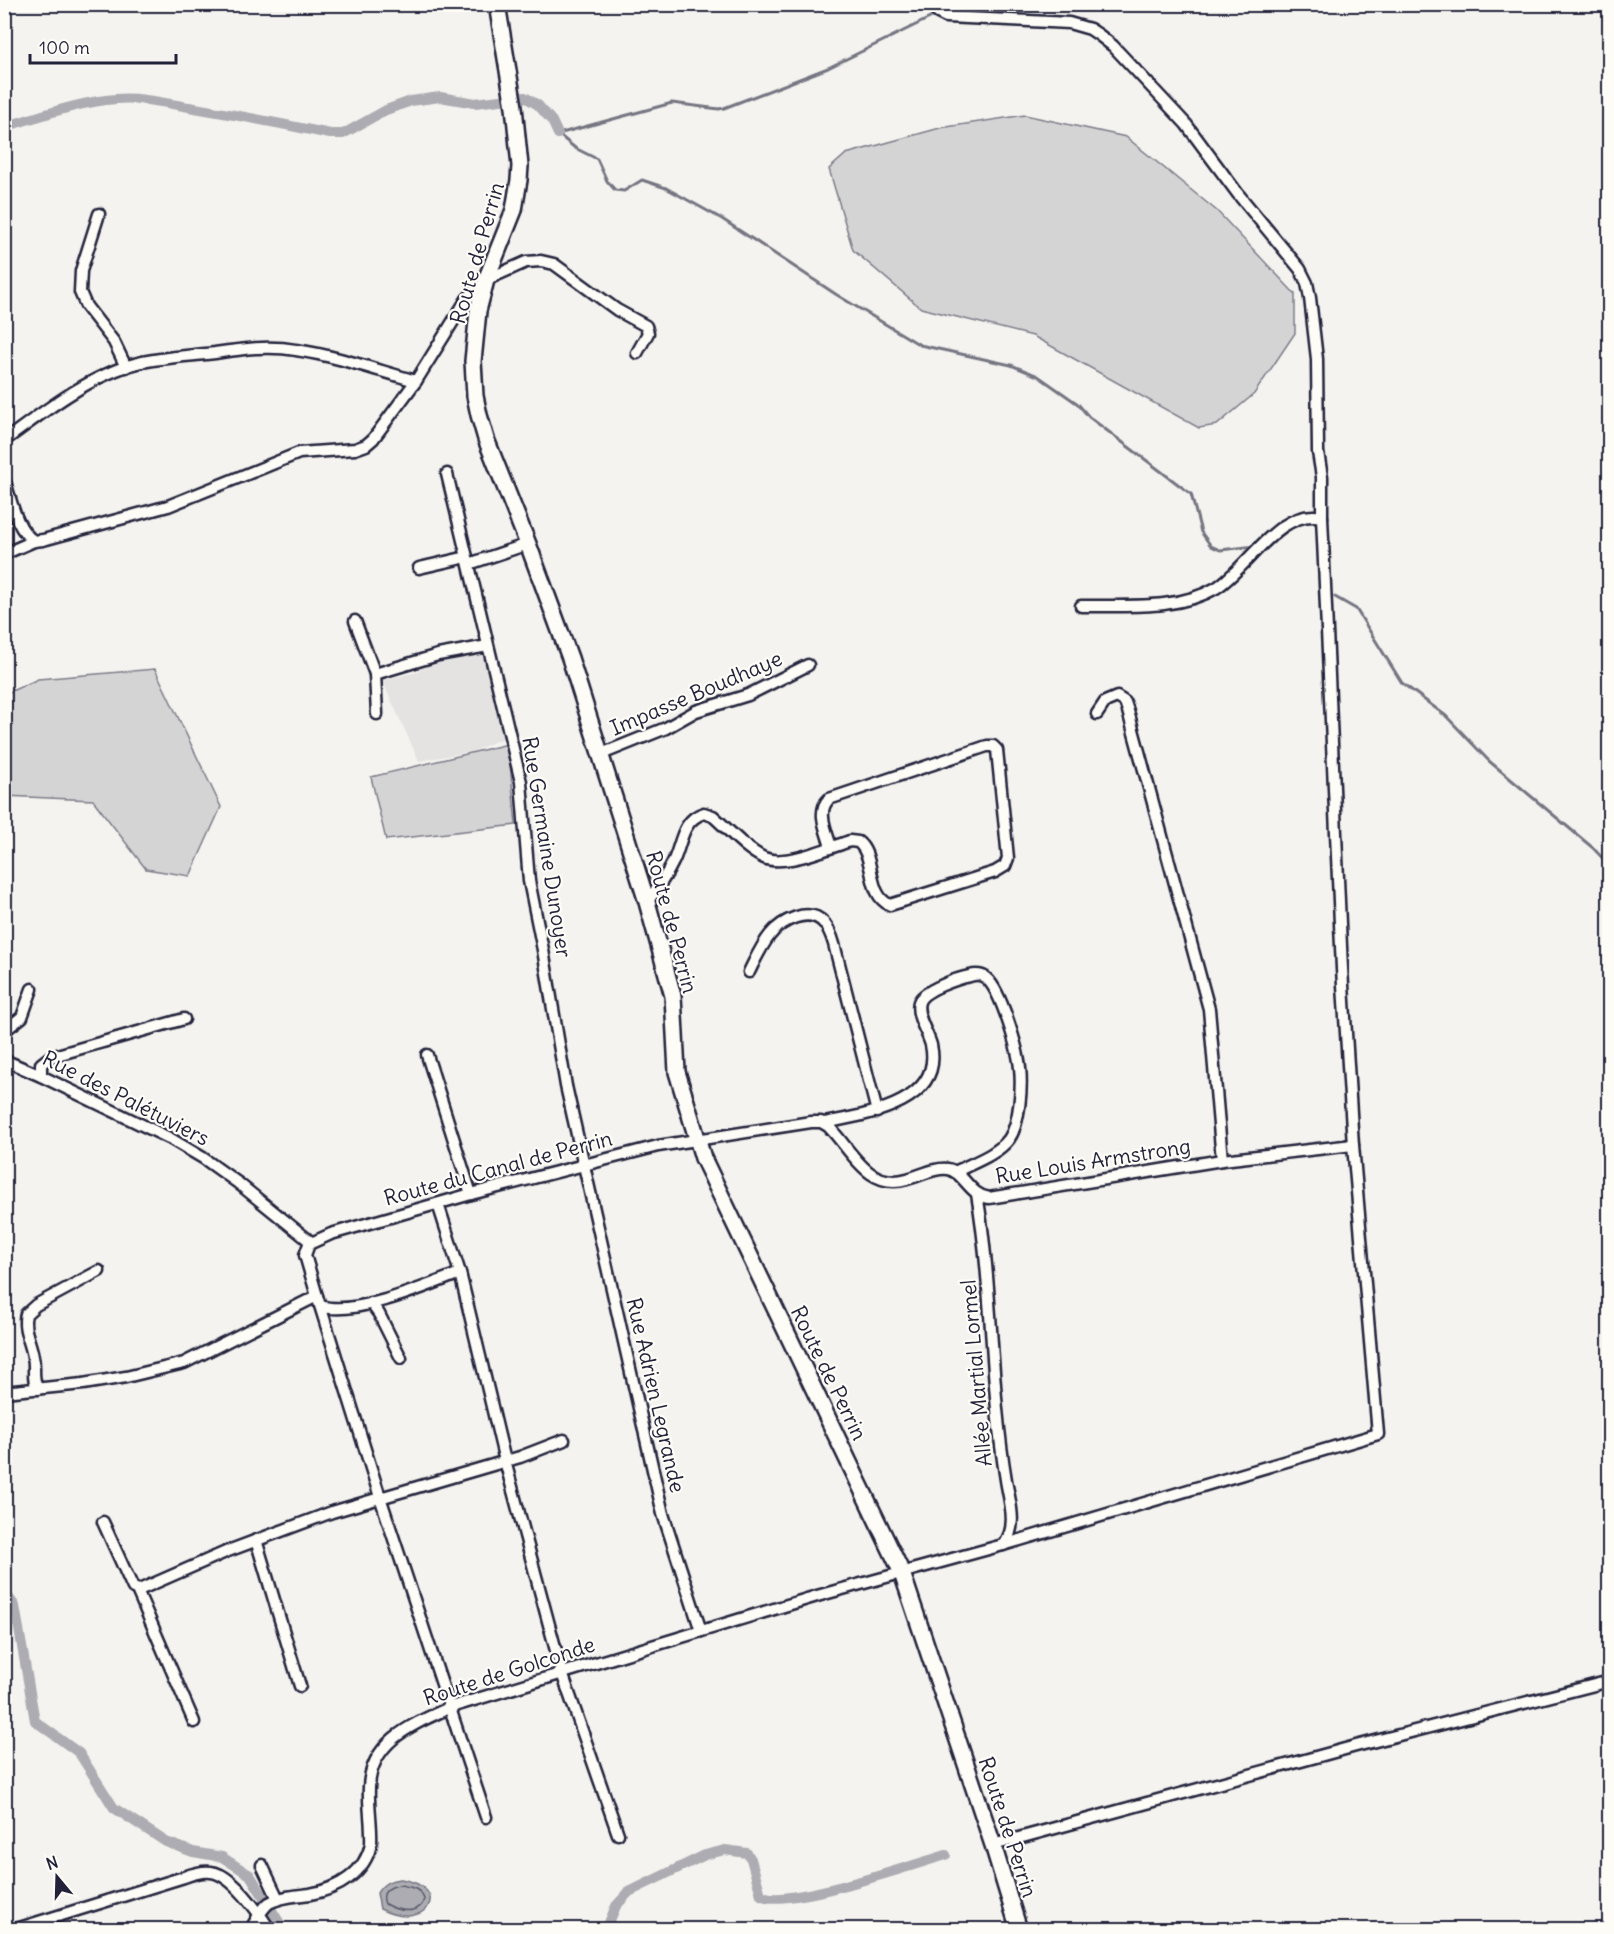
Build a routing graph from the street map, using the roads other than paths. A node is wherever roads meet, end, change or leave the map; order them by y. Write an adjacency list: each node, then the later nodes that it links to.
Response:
1 (497, 4): 4 (main road, Route de Perrin)
2 (937, 10): 11 (street)
3 (99, 214): 6 (street)
4 (486, 280): 5 (street); 7 (street); 13 (main road, Route de Perrin)
5 (637, 353)
6 (126, 367): 7 (street); 8 (street)
7 (416, 381): 12 (street)
8 (4, 441)
9 (447, 474): 15 (street, Rue Germaine Dunoyer)
10 (4, 479): 12 (street)
11 (1322, 517): 17 (street); 37 (street)
12 (34, 540): 14 (street)
13 (528, 544): 15 (street); 24 (main road, Route de Perrin)
14 (4, 554)
15 (468, 560): 16 (street); 19 (street, Rue Germaine Dunoyer)
16 (419, 568)
17 (1081, 606)
18 (355, 621): 21 (street)
19 (488, 646): 21 (street); 39 (street, Rue Germaine Dunoyer)
20 (808, 665): 24 (street, Impasse Boudhaye)
21 (375, 674): 22 (street)
22 (377, 714)
23 (1097, 714): 38 (street)
24 (599, 755): 26 (main road, Route de Perrin)
25 (831, 847): 25 (street); 26 (street)
26 (647, 902): 36 (main road, Route de Perrin)
27 (749, 972): 34 (street)
28 (32, 989): 30 (street)
29 (184, 1019): 33 (street)
30 (4, 1031)
31 (427, 1055): 41 (street)
32 (4, 1060): 33 (street, Rue des Palétuviers)
33 (41, 1076): 44 (street, Rue des Palétuviers)
34 (877, 1112): 35 (street); 40 (street)
35 (824, 1123): 36 (street); 40 (street)
36 (697, 1141): 39 (street, Route du Canal de Perrin); 58 (main road, Route de Perrin)
37 (1353, 1145): 38 (street, Rue Louis Armstrong); 57 (street, Route de Golconde)
38 (1222, 1160): 42 (street, Rue Louis Armstrong)
39 (584, 1165): 41 (street, Route du Canal de Perrin); 60 (street, Rue Adrien Legrande)
40 (955, 1172): 42 (street, Rue Louis Armstrong)
41 (471, 1194): 43 (street, Route du Canal de Perrin)
42 (977, 1194): 57 (street, Allée Martial Lormel)
43 (438, 1204): 44 (street, Route du Canal de Perrin); 46 (street)
44 (311, 1242): 47 (street)
45 (99, 1271): 50 (street)
46 (460, 1273): 48 (street); 53 (street)
47 (319, 1301): 48 (street); 50 (street); 54 (street)
48 (371, 1303): 49 (street)
49 (401, 1358)
50 (38, 1389): 51 (street)
51 (4, 1392)
52 (564, 1440): 53 (street)
53 (505, 1461): 54 (street); 61 (street)
54 (380, 1497): 56 (street); 64 (street)
55 (103, 1522): 59 (street)
56 (256, 1540): 59 (street); 63 (street)
57 (1003, 1545): 58 (street, Route de Golconde)
58 (902, 1573): 60 (street, Route de Golconde); 68 (main road, Route de Perrin)
59 (137, 1590): 65 (street)
60 (701, 1631): 61 (street, Route de Golconde)
61 (562, 1673): 64 (street, Route de Golconde); 67 (street)
62 (1610, 1681): 68 (street)
63 (300, 1686)
64 (451, 1707): 66 (street); 70 (street, Route de Golconde)
65 (194, 1722)
66 (486, 1817)
67 (618, 1834)
68 (993, 1845): 75 (main road, Route de Perrin)
69 (262, 1865): 70 (street)
70 (278, 1899): 71 (street)
71 (260, 1914): 72 (street); 73 (street); 74 (street)
72 (13, 1929)
73 (250, 1929)
74 (270, 1929)
75 (1019, 1929)

